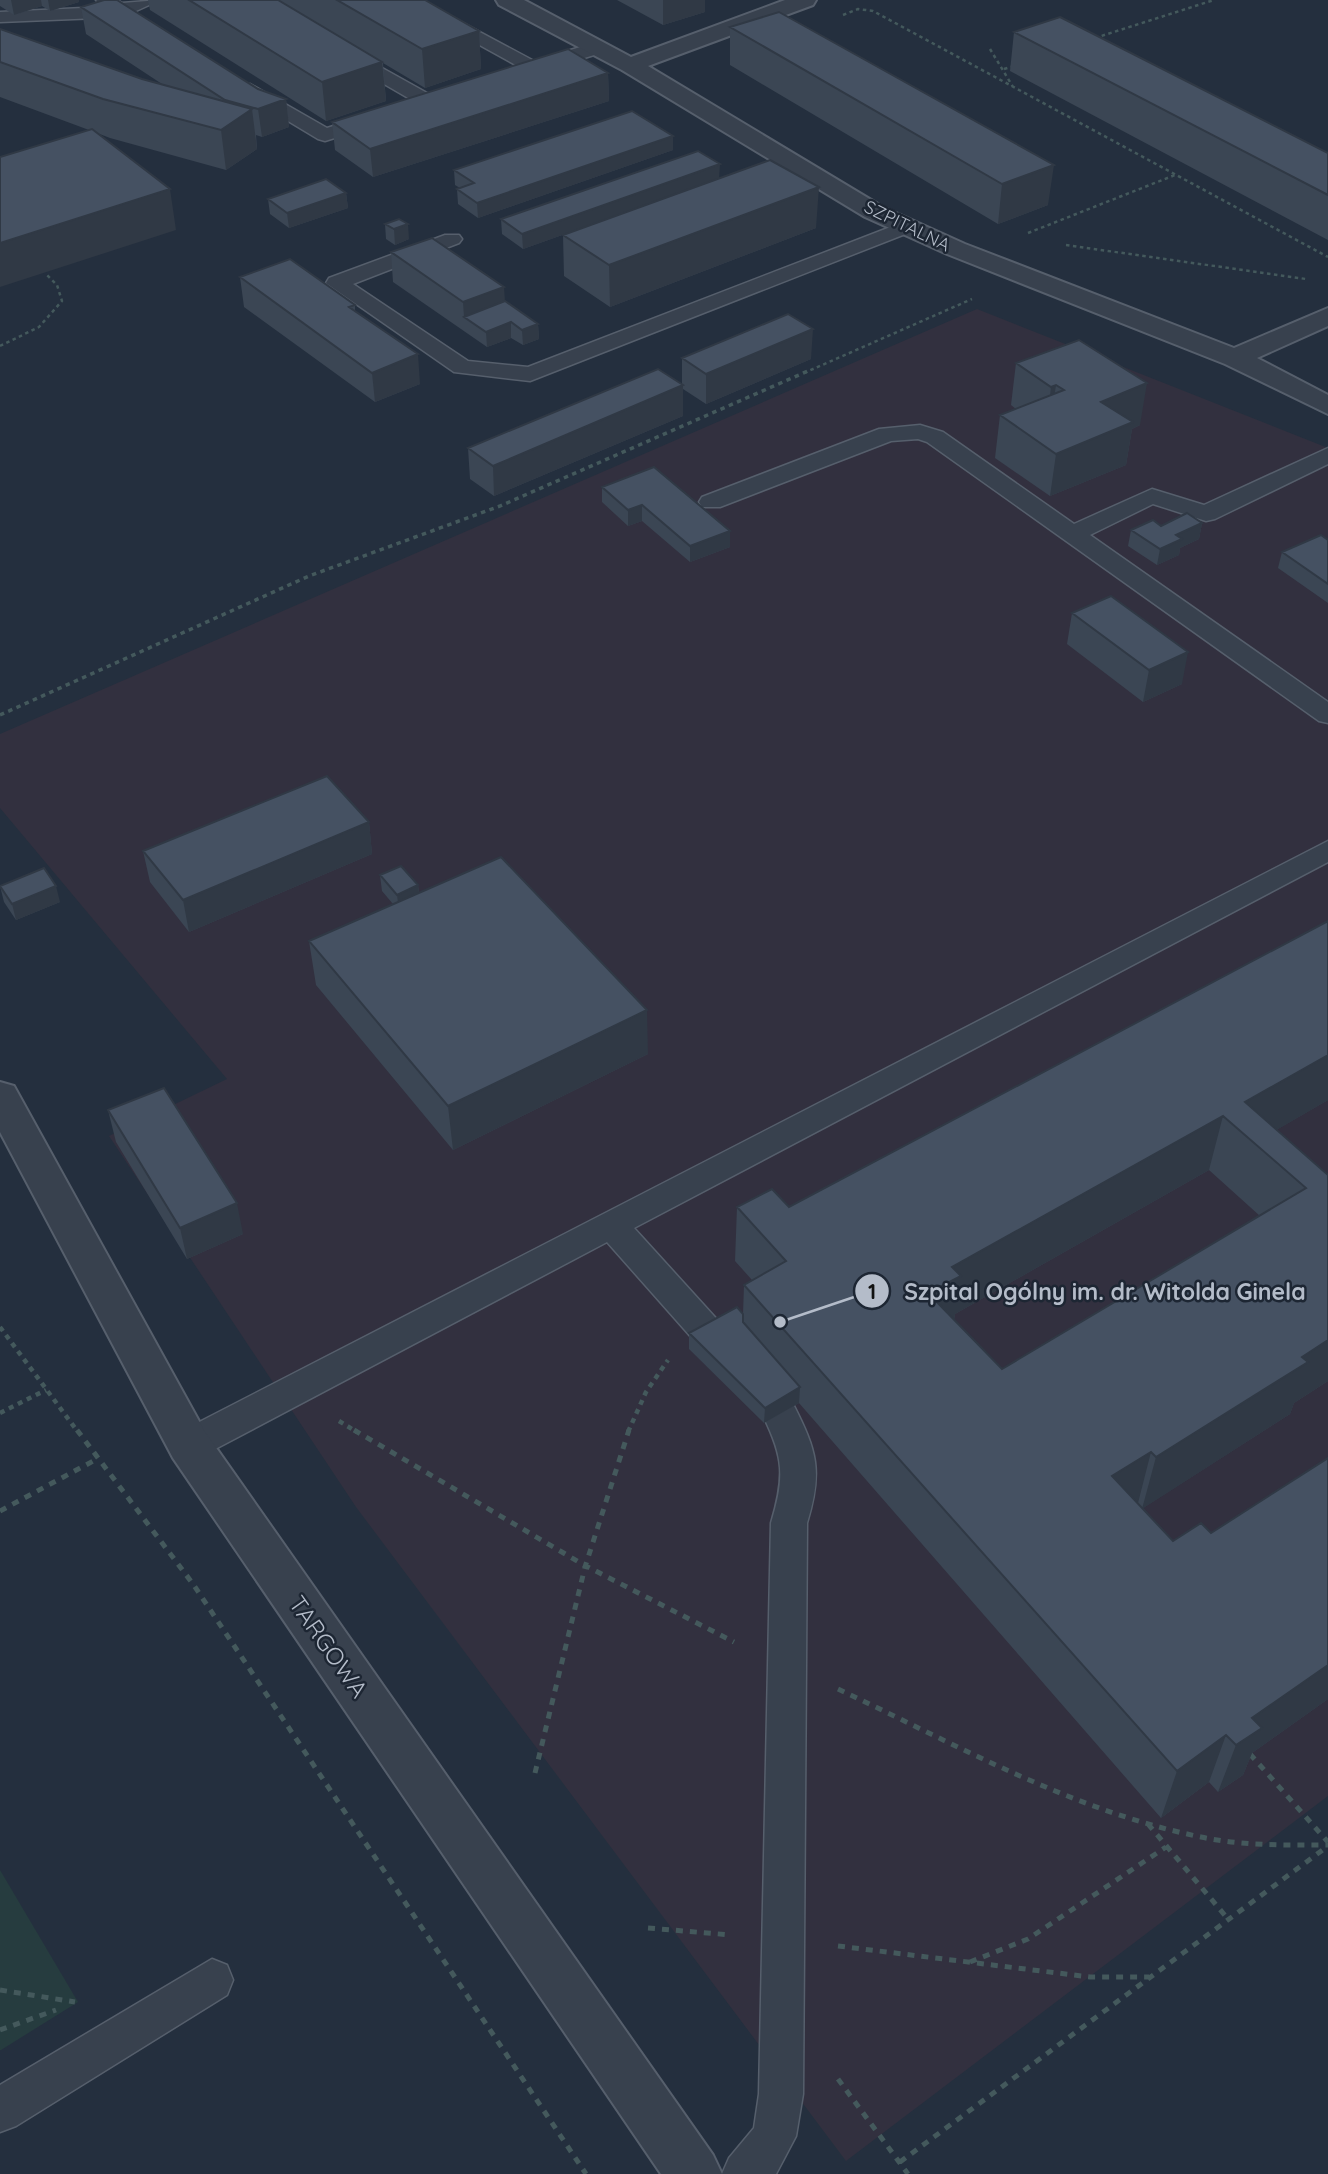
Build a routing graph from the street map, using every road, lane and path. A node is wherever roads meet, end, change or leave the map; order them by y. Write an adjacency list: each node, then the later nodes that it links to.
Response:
1 (150, 0): 6 (lane)
2 (407, 0): 16 (lane)
3 (507, 0): 12 (street, SZPITALNA)
4 (804, 0): 14 (street)
5 (1214, 0): 10 (path)
6 (112, 5): 7 (lane); 9 (lane)
7 (0, 17)
8 (832, 19): 20 (path)
9 (143, 24)
10 (1087, 41)
11 (336, 48): 19 (lane)
12 (597, 48): 14 (street, SZPITALNA); 16 (lane)
13 (990, 49): 17 (path)
14 (631, 65): 22 (street, SZPITALNA)
15 (1016, 65): 17 (path)
16 (532, 68): 18 (lane)
17 (1004, 69): 20 (path)
18 (506, 77)
19 (234, 80)
20 (1013, 87): 21 (path)
21 (1175, 175): 23 (path); 26 (path)
22 (906, 228): 24 (lane); 28 (street, SZPITALNA)
23 (1034, 237)
24 (452, 239)
25 (1055, 244): 29 (path)
26 (1328, 257)
27 (46, 274): 31 (path)
28 (1024, 276): 32 (street, SZPITALNA); 37 (path)
29 (1314, 280)
30 (1328, 316): 32 (street)
31 (0, 346)
32 (1235, 358): 33 (street, SZPITALNA)
33 (1328, 406)
34 (1328, 455): 36 (lane)
35 (710, 502): 36 (lane)
36 (1072, 534): 38 (lane)
37 (0, 715)
38 (1328, 715)
39 (1328, 850): 41 (lane)
40 (0, 1096): 47 (street, TARGOWA)
41 (611, 1224): 43 (lane); 47 (lane)
42 (0, 1327): 44 (path)
43 (705, 1329): 51 (path)
44 (46, 1390): 45 (path); 48 (path)
45 (0, 1413)
46 (780, 1414): 57 (lane)
47 (189, 1445): 67 (street, TARGOWA)
48 (97, 1459): 49 (path); 66 (path)
49 (0, 1511)
50 (1250, 1754): 53 (path)
51 (535, 1773)
52 (1148, 1824): 54 (path)
53 (1328, 1844): 55 (path)
54 (1166, 1847): 55 (path); 58 (path)
55 (1228, 1919): 59 (path)
56 (648, 1928): 57 (path)
57 (784, 1940): 58 (path); 68 (lane)
58 (970, 1962): 59 (path)
59 (1150, 1977): 65 (path)
60 (212, 1980): 64 (lane)
61 (0, 1990): 62 (path)
62 (0, 2030)
63 (833, 2073): 65 (path)
64 (0, 2110)
65 (900, 2162): 69 (path)
66 (586, 2174)
67 (694, 2174)
68 (745, 2174)
69 (908, 2174)

